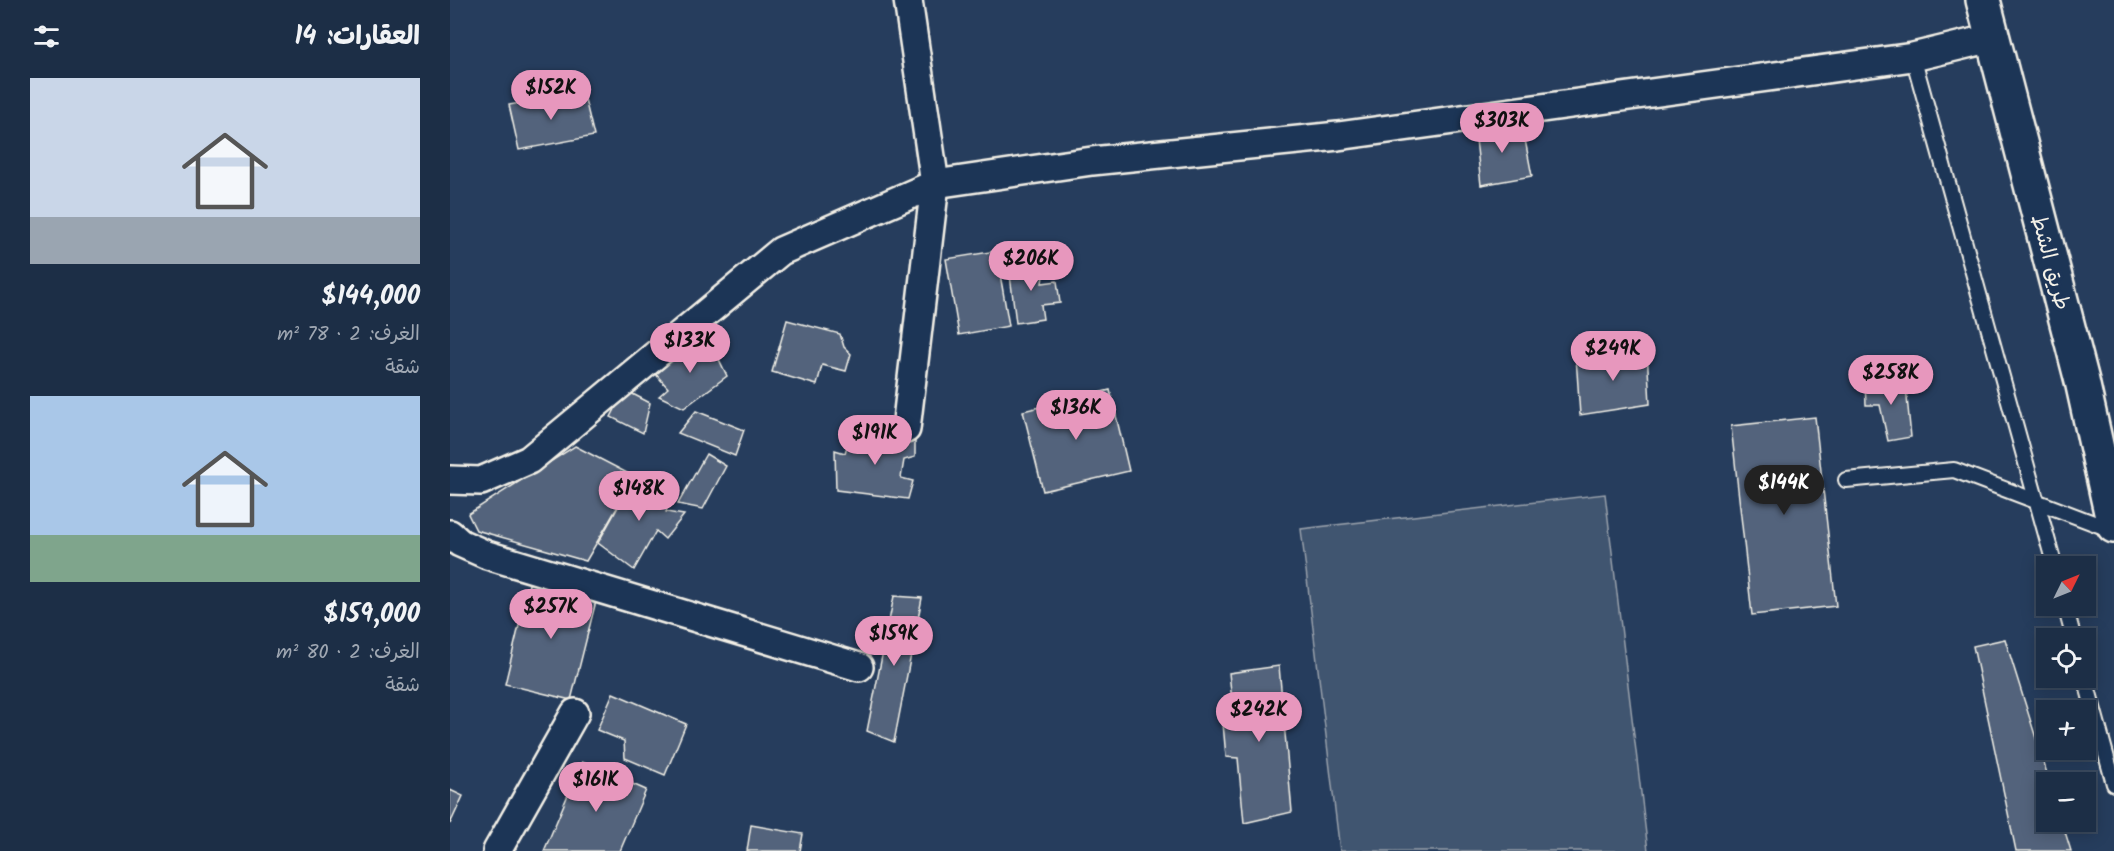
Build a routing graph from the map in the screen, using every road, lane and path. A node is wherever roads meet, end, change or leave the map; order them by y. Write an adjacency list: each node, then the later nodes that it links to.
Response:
1 (908, 0): 5 (street)
2 (1983, 0): 3 (main road, طريق الشط)
3 (1992, 38): 4 (street); 10 (main road, طريق الشط)
4 (1913, 57): 5 (street); 9 (lane)
5 (935, 184): 6 (street); 7 (street)
6 (906, 429)
7 (450, 480)
8 (1846, 480): 9 (lane)
9 (2037, 502): 11 (lane); 13 (lane)
10 (2114, 526)
11 (2114, 531)
12 (450, 534): 14 (street)
13 (2052, 556)
14 (859, 667)
15 (2088, 688): 17 (lane)
16 (575, 712): 18 (street)
17 (2114, 784)
18 (497, 851)

